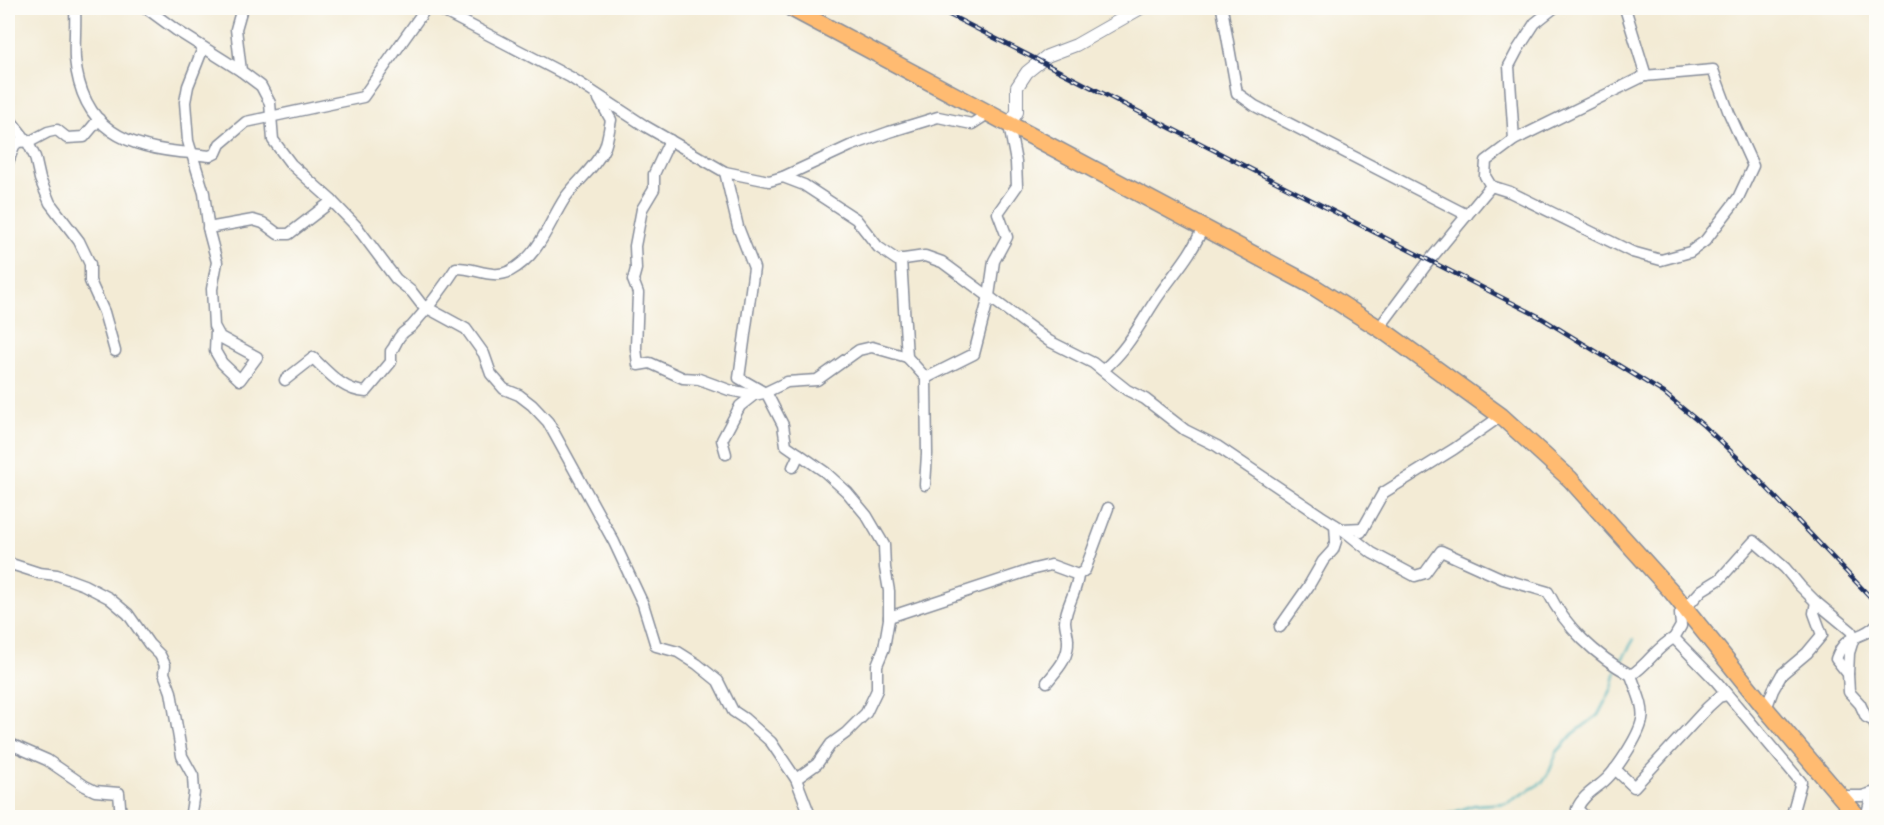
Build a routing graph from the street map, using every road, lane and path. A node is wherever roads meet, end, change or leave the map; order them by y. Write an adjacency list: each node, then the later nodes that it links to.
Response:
1 (75, 8): 20 (street)
2 (146, 8): 13 (street)
3 (242, 8): 14 (street)
4 (426, 8): 18 (street)
5 (437, 8): 16 (street)
6 (791, 8): 12 (highway)
7 (803, 8): 12 (highway)
8 (1141, 8): 21 (street)
9 (1222, 8): 31 (street)
10 (1554, 8): 23 (street)
11 (1625, 8): 15 (street)
12 (860, 44): 17 (highway)
13 (203, 48): 14 (street); 25 (street)
14 (241, 71): 18 (street)
15 (1646, 76): 23 (street); 29 (street)
16 (597, 95): 22 (street); 36 (street)
17 (989, 113): 21 (highway); 28 (street)
18 (270, 116): 25 (street); 30 (street)
19 (8, 117): 24 (street)
20 (99, 119): 24 (street); 25 (street)
21 (1009, 125): 33 (highway); 35 (street)
22 (670, 140): 27 (street); 44 (street)
23 (1514, 140): 29 (street)
24 (27, 141): 26 (street); 39 (street)
25 (192, 153): 32 (street)
26 (8, 162)
27 (725, 172): 28 (street); 44 (street)
28 (783, 177): 34 (street)
29 (1491, 186): 31 (street)
30 (332, 201): 32 (street); 36 (street)
31 (1467, 215): 37 (street)
32 (208, 228): 38 (street)
33 (1203, 228): 37 (highway); 41 (street)
34 (901, 260): 35 (street); 40 (street)
35 (989, 296): 41 (street); 42 (street)
36 (426, 308): 43 (street); 70 (street)
37 (1379, 328): 45 (highway)
38 (216, 330): 38 (street)
39 (115, 351)
40 (907, 357): 42 (street); 44 (street)
41 (1103, 370): 51 (street)
42 (926, 378): 49 (street)
43 (285, 380)
44 (759, 394): 46 (street); 47 (street)
45 (1501, 416): 52 (street); 57 (highway)
46 (726, 454)
47 (799, 454): 48 (street); 58 (street)
48 (794, 467)
49 (926, 485)
50 (1108, 508): 55 (street)
51 (1339, 527): 52 (street); 53 (street); 60 (street)
52 (1363, 528): 53 (street)
53 (1361, 543): 63 (street)
54 (8, 563): 75 (street)
55 (1078, 575): 58 (street); 64 (street)
56 (1816, 602): 57 (street); 61 (street); 66 (street)
57 (1686, 608): 62 (street); 66 (highway)
58 (889, 617): 70 (street)
59 (1876, 625): 61 (street)
60 (1280, 627)
61 (1854, 637): 67 (street)
62 (1674, 638): 63 (street); 65 (street)
63 (1631, 675): 69 (street)
64 (1047, 682)
65 (1727, 695): 69 (street); 78 (street)
66 (1766, 709): 72 (highway)
67 (1876, 728)
68 (8, 743): 74 (street)
69 (1615, 769): 77 (street)
70 (796, 779): 76 (street)
71 (1874, 791): 72 (street); 73 (street)
72 (1840, 796): 73 (highway)
73 (1855, 816)
74 (121, 818)
75 (195, 818)
76 (812, 818)
77 (1587, 818)
78 (1791, 818)

